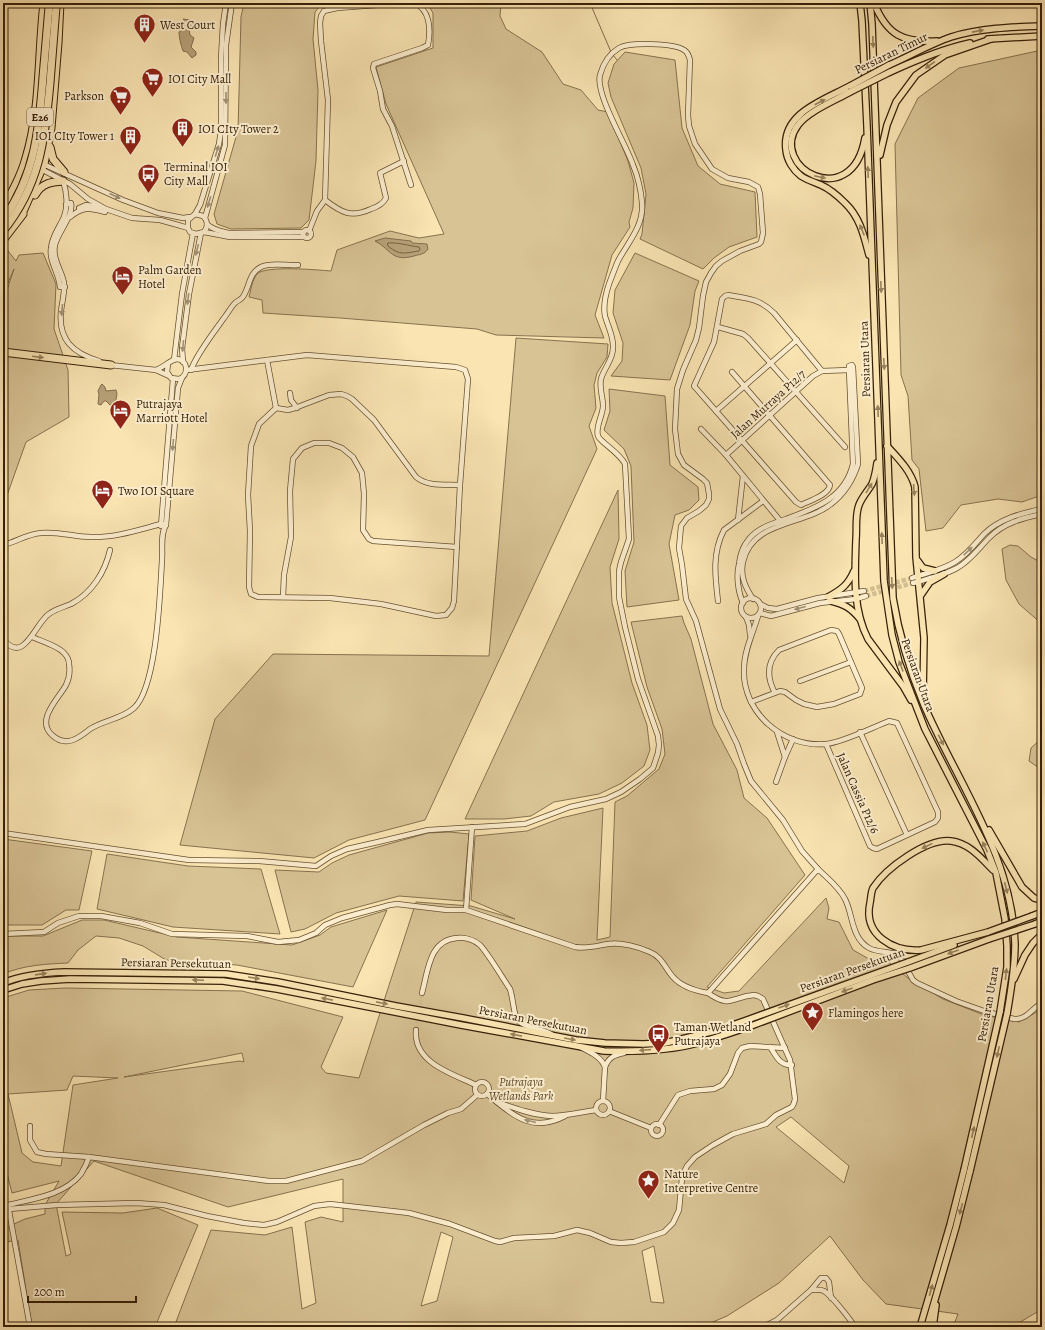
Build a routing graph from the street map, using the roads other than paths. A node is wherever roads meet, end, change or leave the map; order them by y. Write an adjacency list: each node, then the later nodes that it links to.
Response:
1 (226, 3): 27 (street, one-way to 1)
2 (232, 3): 30 (street, one-way to 30)
3 (404, 3): 22 (street)
4 (414, 3): 16 (street)
5 (860, 3): 13 (main road, Persiaran Utara)
6 (870, 3): 17 (main road, Persiaran Utara, one-way to 17)
7 (874, 3): 12 (main road)
8 (52, 4): 14 (highway); 15 (highway); 31 (highway, E26, bridge); 35 (highway, E26, bridge)
9 (1042, 26): 12 (main road, Persiaran Timur, one-way to 9)
10 (1042, 36): 11 (main road, Persiaran Timur)
11 (991, 39): 13 (main road, Persiaran Timur, one-way to 13, bridge); 17 (main road, one-way to 17)
12 (940, 41): 42 (main road, Persiaran Timur, one-way to 12, bridge)
13 (867, 126): 42 (main road, Persiaran Utara, one-way to 13)
14 (50, 138): 18 (highway); 19 (highway)
15 (25, 160): 18 (street); 24 (highway)
16 (404, 161): 21 (street); 22 (street)
17 (878, 166): 67 (main road, Persiaran Utara, one-way to 67)
18 (43, 167): 19 (street); 20 (street); 28 (highway)
19 (64, 172): 29 (street, one-way to 29)
20 (63, 181): 23 (street); 25 (street); 28 (highway)
21 (411, 185)
22 (325, 200): 38 (street)
23 (66, 205): 26 (street); 39 (street)
24 (3, 208)
25 (106, 210): 26 (street); 32 (street); 34 (street)
26 (70, 214): 32 (street)
27 (195, 214): 29 (street); 30 (street)
28 (21, 216): 40 (highway)
29 (190, 217): 34 (street)
30 (205, 218): 33 (street)
31 (3, 220)
32 (67, 220): 39 (street)
33 (207, 224): 37 (street); 38 (street)
34 (188, 228): 36 (street)
35 (3, 231)
36 (193, 233): 37 (street); 46 (street)
37 (203, 233): 38 (street); 48 (street, one-way to 48)
38 (306, 233)
39 (56, 236): 51 (street, one-way to 51)
40 (3, 240)
41 (298, 265): 53 (street)
42 (872, 267): 69 (main road, Persiaran Utara, one-way to 42)
43 (718, 327): 44 (street); 49 (street); 63 (street)
44 (797, 340): 49 (street); 54 (street)
45 (3, 352): 51 (highway, one-way to 51)
46 (174, 360): 48 (street); 50 (street)
47 (267, 360): 53 (street); 61 (street); 72 (street)
48 (183, 362): 53 (street)
49 (771, 363): 58 (street); 60 (street)
50 (168, 364): 52 (street); 56 (street)
51 (111, 365): 52 (street)
52 (156, 370): 56 (street)
53 (189, 370): 57 (street)
54 (822, 371): 60 (street, Jalan Murraya P12/7); 77 (street, Jalan Murraya P12/7)
55 (732, 372): 58 (street)
56 (170, 377): 57 (street); 78 (street)
57 (182, 378): 78 (street, one-way to 78)
58 (744, 385): 63 (street); 64 (street)
59 (290, 393): 62 (street)
60 (796, 393): 64 (street, Jalan Murraya P12/7); 68 (street)
61 (276, 408): 62 (street); 90 (street)
62 (297, 408): 72 (street)
63 (716, 411): 66 (street)
64 (769, 415): 66 (street, Jalan Murraya P12/7); 66 (street)
65 (701, 429): 70 (street)
66 (742, 440): 70 (street, Jalan Murraya P12/7)
67 (887, 446): 82 (main road, one-way to 82); 106 (main road, Persiaran Utara, one-way to 106)
68 (845, 447)
69 (879, 450): 83 (main road, one-way to 69); 107 (main road, Persiaran Utara, one-way to 69)
70 (726, 455): 71 (street)
71 (743, 476): 73 (street); 76 (street)
72 (460, 485): 80 (street)
73 (764, 501): 76 (street); 77 (street)
74 (1042, 509): 84 (street, one-way to 74)
75 (1042, 514): 85 (street)
76 (738, 520): 93 (street)
77 (781, 523): 91 (street); 94 (street)
78 (163, 526): 79 (street); 99 (street)
79 (3, 545)
80 (458, 547): 90 (street); 90 (street)
81 (110, 550): 99 (street)
82 (916, 557): 84 (main road); 86 (main road)
83 (854, 569): 88 (main road); 92 (main road)
84 (935, 571): 86 (street)
85 (944, 574): 86 (street); 89 (main road)
86 (916, 579): 89 (main road)
87 (865, 593): 88 (street)
88 (856, 596): 92 (street); 98 (main road)
89 (920, 596): 106 (main road)
90 (283, 597)
91 (753, 599): 94 (street); 95 (street)
92 (830, 599): 95 (street); 96 (street, one-way to 96); 98 (main road)
93 (718, 601)
94 (743, 603): 97 (street)
95 (760, 604): 96 (street)
96 (759, 614): 97 (street); 101 (street)
97 (746, 617): 101 (street)
98 (860, 619): 107 (main road)
99 (32, 637): 100 (street)
100 (3, 639)
101 (750, 639): 105 (street)
102 (851, 662): 103 (street); 104 (street); 104 (street)
103 (800, 681)
104 (775, 693): 105 (street)
105 (751, 702): 108 (street)
106 (924, 705): 114 (main road, Persiaran Utara, one-way to 114)
107 (925, 729): 119 (main road, Persiaran Utara, one-way to 107)
108 (777, 732): 110 (street); 112 (street)
109 (860, 732): 111 (street); 117 (street); 117 (street)
110 (793, 739): 111 (street); 112 (street)
111 (826, 744): 117 (street, Jalan Cassia P12/6)
112 (785, 757): 113 (street)
113 (776, 782)
114 (978, 812): 120 (main road); 127 (main road, Persiaran Utara, one-way to 127)
115 (472, 827): 116 (street); 118 (street); 121 (street)
116 (3, 833)
117 (908, 835)
118 (818, 869): 131 (street); 132 (street)
119 (996, 873): 124 (main road, one-way to 124); 133 (main road, Persiaran Utara, one-way to 119)
120 (1042, 900)
121 (466, 910): 125 (street); 131 (street)
122 (1042, 912): 124 (main road, Persiaran Persekutuan, bridge)
123 (1042, 921): 139 (main road, Persiaran Persekutuan, one-way to 139, bridge)
124 (988, 932): 135 (main road, Persiaran Persekutuan, one-way to 124, bridge)
125 (3, 934)
126 (1042, 934): 127 (main road)
127 (1012, 981): 133 (main road, Persiaran Utara)
128 (3, 983): 135 (main road, Persiaran Persekutuan, one-way to 135)
129 (3, 990): 136 (main road, Persiaran Persekutuan, one-way to 129)
130 (422, 993): 135 (street)
131 (708, 993): 138 (street)
132 (1042, 1003)
133 (1004, 1013): 156 (main road, Persiaran Utara, one-way to 156, bridge); 161 (main road, Persiaran Utara, one-way to 133, bridge)
134 (416, 1030): 142 (street)
135 (554, 1036)
136 (579, 1047): 139 (main road, Persiaran Persekutuan); 141 (street)
137 (770, 1047): 138 (street); 140 (street); 150 (street)
138 (785, 1048): 140 (street)
139 (627, 1052): 141 (street)
140 (792, 1066): 154 (street)
141 (605, 1067): 145 (street)
142 (476, 1085): 143 (street); 144 (street)
143 (487, 1094): 144 (street); 146 (street)
144 (477, 1095): 153 (street)
145 (603, 1101): 147 (street); 148 (street)
146 (497, 1102): 149 (street); 149 (street, one-way to 146)
147 (596, 1110): 148 (street); 149 (street)
148 (609, 1111): 152 (street)
149 (566, 1115)
150 (659, 1125): 152 (street); 152 (street)
151 (30, 1126): 153 (street)
152 (651, 1128)
153 (89, 1157): 154 (street)
154 (9, 1209): 158 (street)
155 (811, 1290): 157 (street); 157 (street); 159 (street)
156 (937, 1291): 162 (main road, Persiaran Utara); 163 (main road)
157 (831, 1298): 160 (street)
158 (30, 1327)
159 (764, 1327)
160 (855, 1327)
161 (920, 1327)
162 (927, 1327)
163 (933, 1327)

